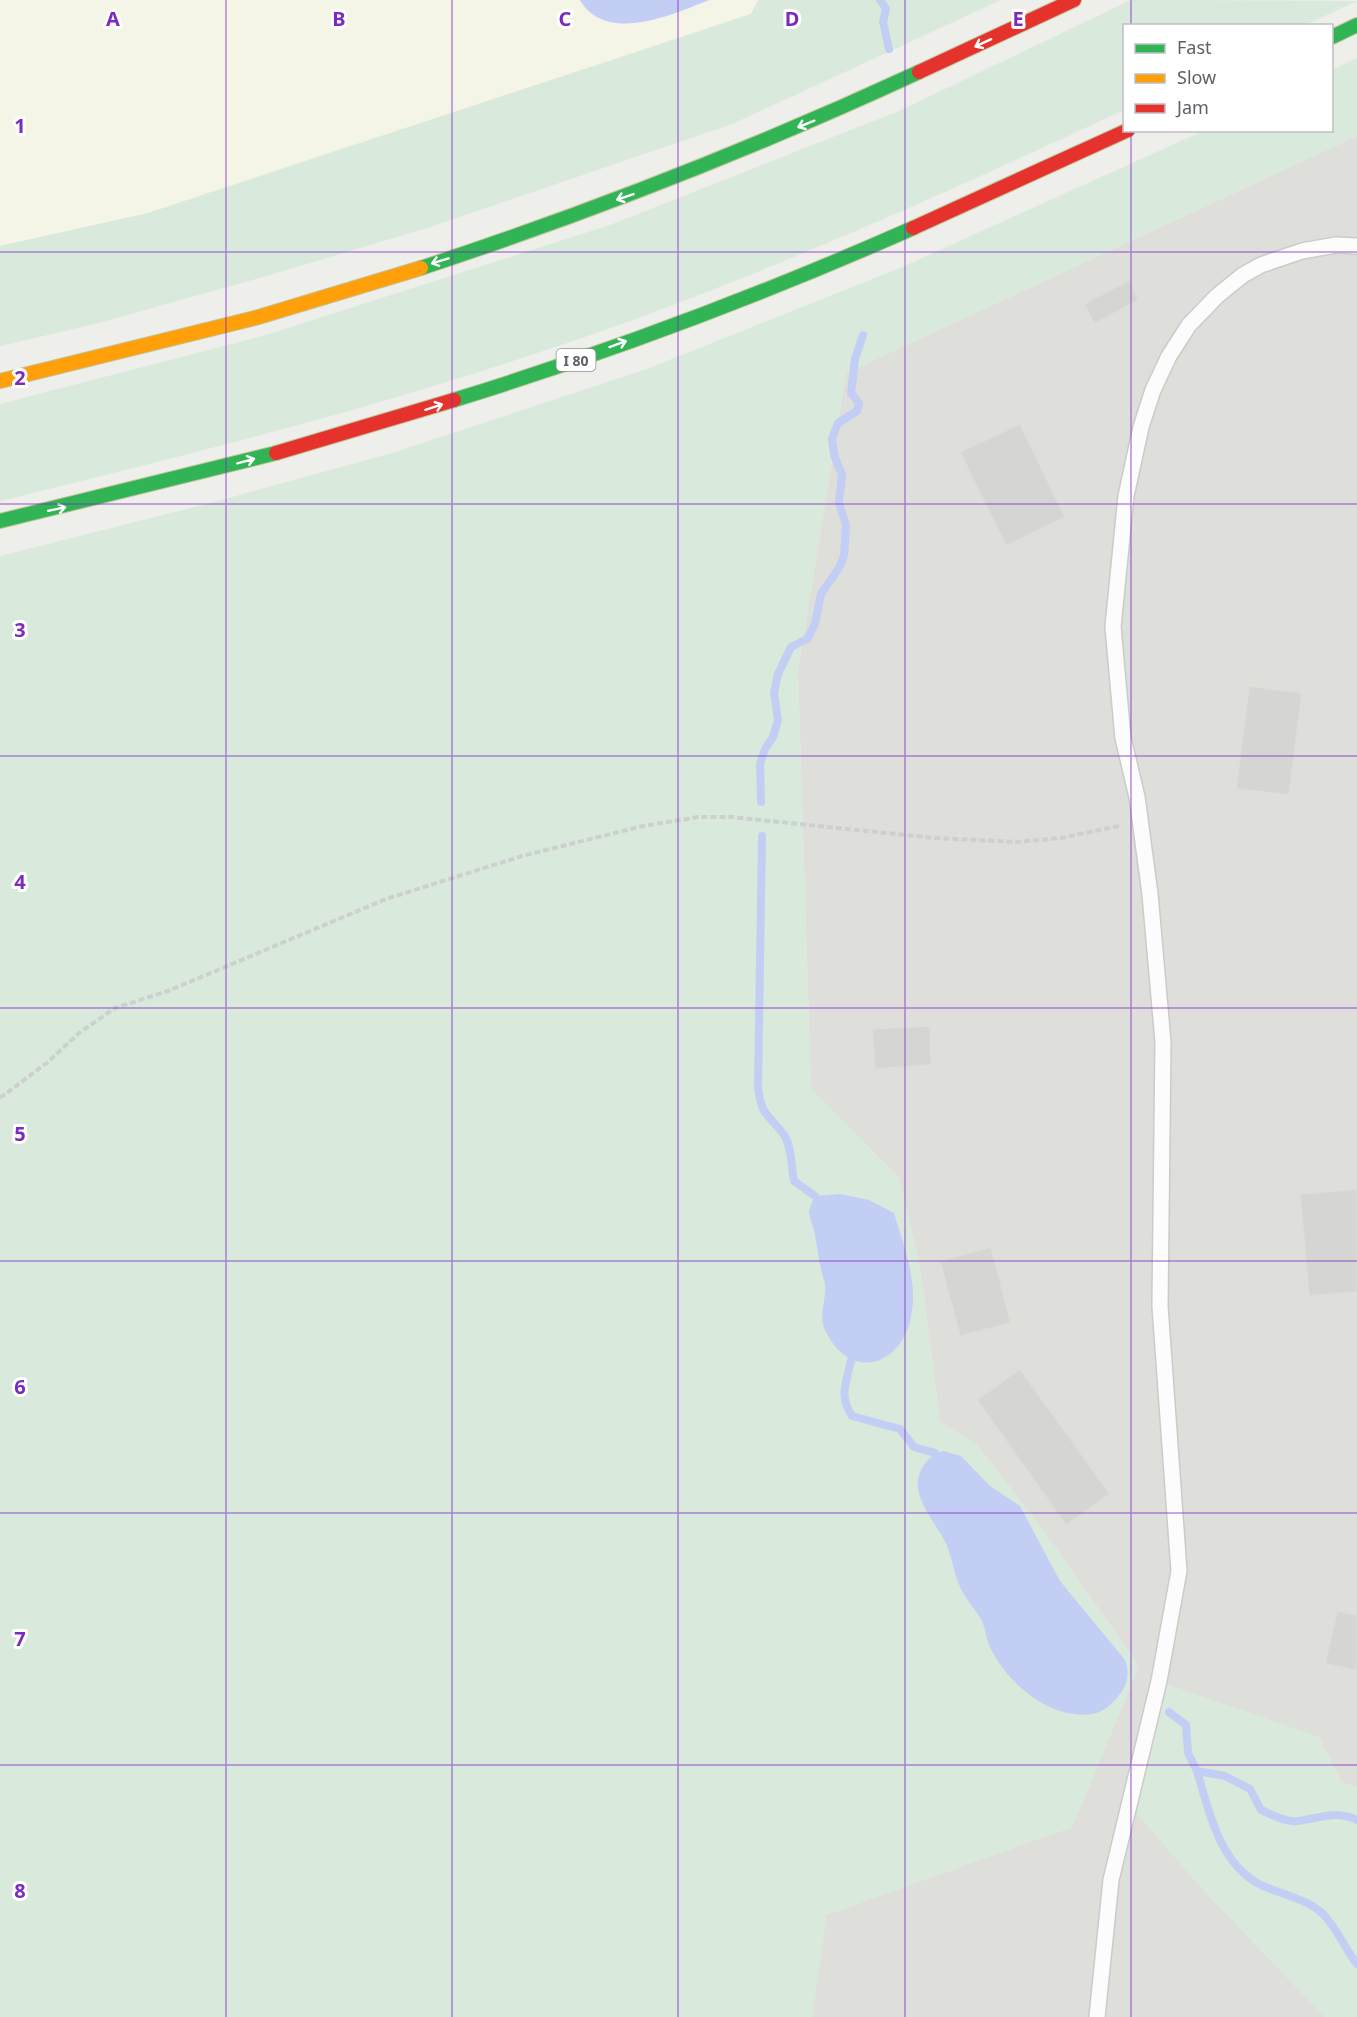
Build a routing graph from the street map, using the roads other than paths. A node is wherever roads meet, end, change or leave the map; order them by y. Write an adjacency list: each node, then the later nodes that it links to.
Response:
1 (1074, 0): 6 (highway, one-way to 6)
2 (1357, 26): 3 (highway)
3 (1333, 37)
4 (1124, 132): 7 (highway, I 80, one-way to 4)
5 (1357, 246): 8 (lane)
6 (0, 381)
7 (0, 521)
8 (1097, 2017)

